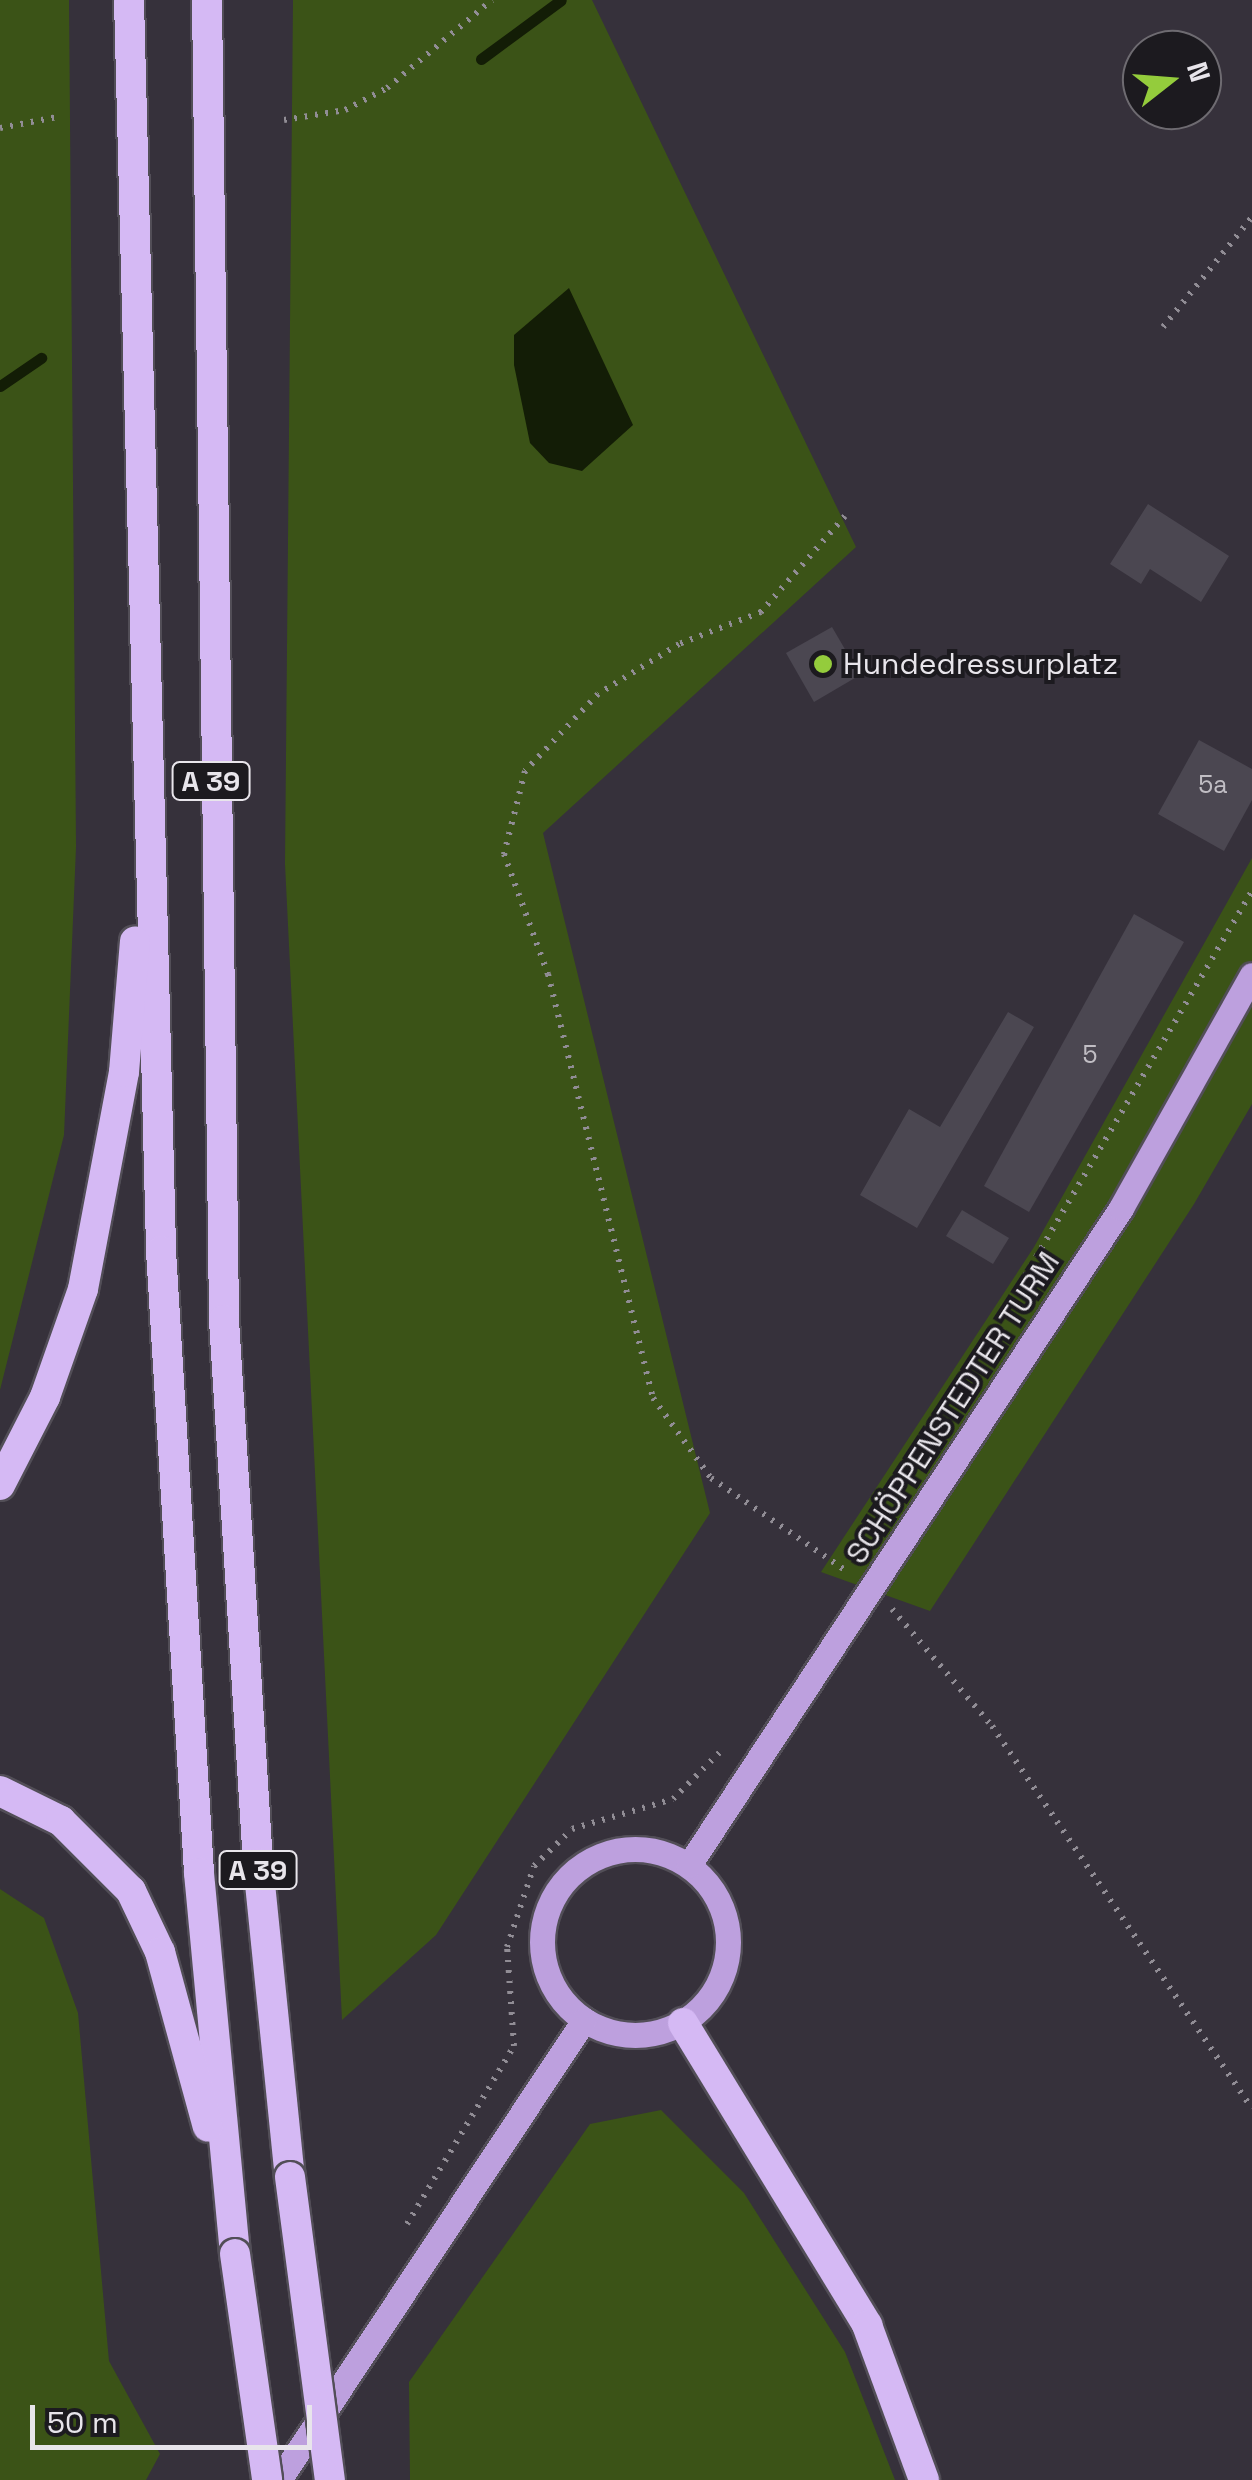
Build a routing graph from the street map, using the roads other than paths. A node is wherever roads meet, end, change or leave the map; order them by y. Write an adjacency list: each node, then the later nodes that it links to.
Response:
1 (129, 0): 3 (highway, A 39)
2 (207, 0): 13 (highway, A 39, bridge)
3 (147, 798): 5 (highway); 10 (highway, A 39)
4 (1252, 975): 7 (main road, SCHÖPPENSTEDTER TURM)
5 (0, 1485)
6 (0, 1791): 10 (highway)
7 (689, 1865): 8 (main road); 9 (main road)
8 (584, 2020): 9 (main road); 12 (main road)
9 (683, 2023): 14 (highway)
10 (230, 2209): 11 (highway, A 39, bridge)
11 (267, 2480)
12 (279, 2480)
13 (330, 2480)
14 (924, 2480)

